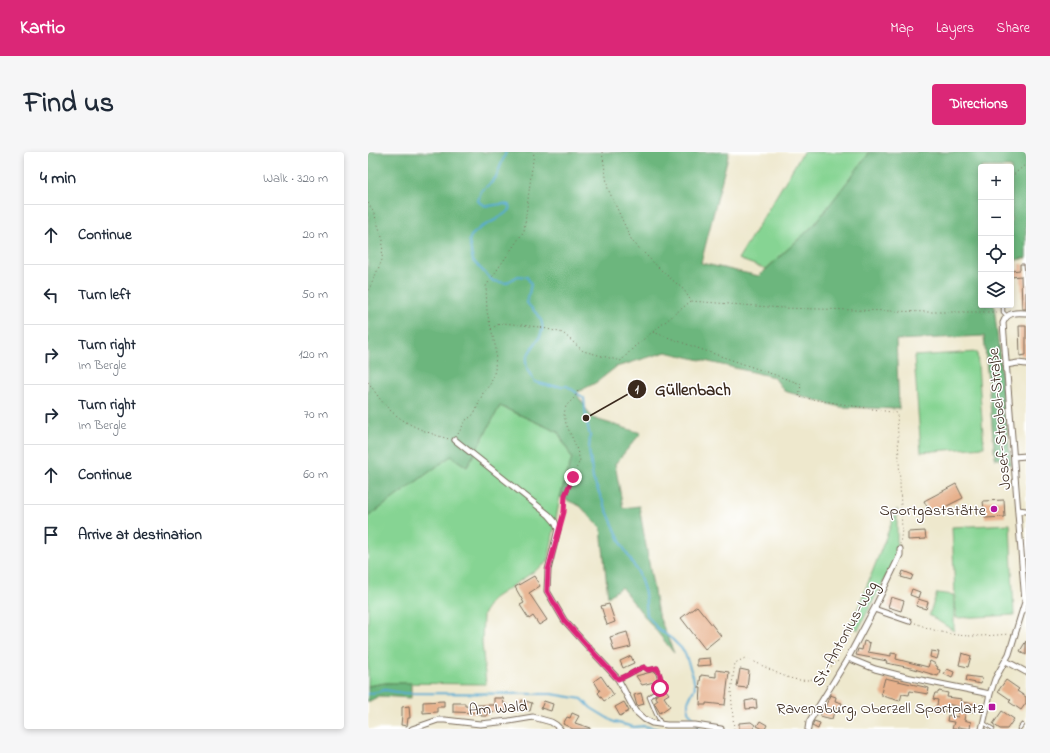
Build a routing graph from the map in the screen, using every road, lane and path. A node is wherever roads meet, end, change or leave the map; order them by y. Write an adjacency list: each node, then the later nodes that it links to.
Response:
1 (534, 152): 11 (path)
2 (602, 152): 7 (path)
3 (1026, 164): 4 (path)
4 (1014, 174)
5 (368, 203): 6 (path)
6 (368, 292)
7 (691, 301): 10 (path); 12 (path)
8 (1004, 308): 10 (lane)
9 (1026, 313): 10 (street)
10 (1005, 314): 14 (street, Josef-Strobel-Straße)
11 (491, 330): 12 (path); 17 (path)
12 (653, 332): 23 (path)
13 (1026, 364): 14 (street)
14 (1006, 365): 19 (street, Josef-Strobel-Straße)
15 (368, 382): 17 (path)
16 (579, 389): 22 (path)
17 (455, 440): 22 (street)
18 (1026, 456): 19 (street)
19 (1014, 457): 20 (street, Josef-Strobel-Straße)
20 (1018, 510): 21 (street); 24 (street, Josef-Strobel-Straße)
21 (1026, 511)
22 (558, 529): 31 (street)
23 (900, 549): 25 (street, St.-Antonius-Weg)
24 (1026, 602): 27 (street, Josef-Strobel-Straße)
25 (874, 609): 26 (street); 28 (street, St.-Antonius-Weg)
26 (909, 621): 27 (path)
27 (1016, 634): 29 (street, Josef-Strobel-Straße)
28 (848, 658): 32 (street); 39 (path); 40 (street, St.-Antonius-Weg)
29 (1006, 661): 30 (street); 32 (street, Josef-Strobel-Straße)
30 (1026, 672)
31 (618, 679): 35 (street); 35 (lane)
32 (990, 694): 33 (street, Josef-Strobel-Straße)
33 (984, 723): 41 (street, Josef-Strobel-Straße); 42 (lane)
34 (1022, 725): 43 (lane)
35 (665, 726): 38 (street)
36 (412, 729): 37 (street, Am Wald)
37 (560, 729)
38 (721, 729)
39 (734, 729)
40 (808, 729)
41 (982, 729)
42 (993, 729)
43 (1019, 729)

